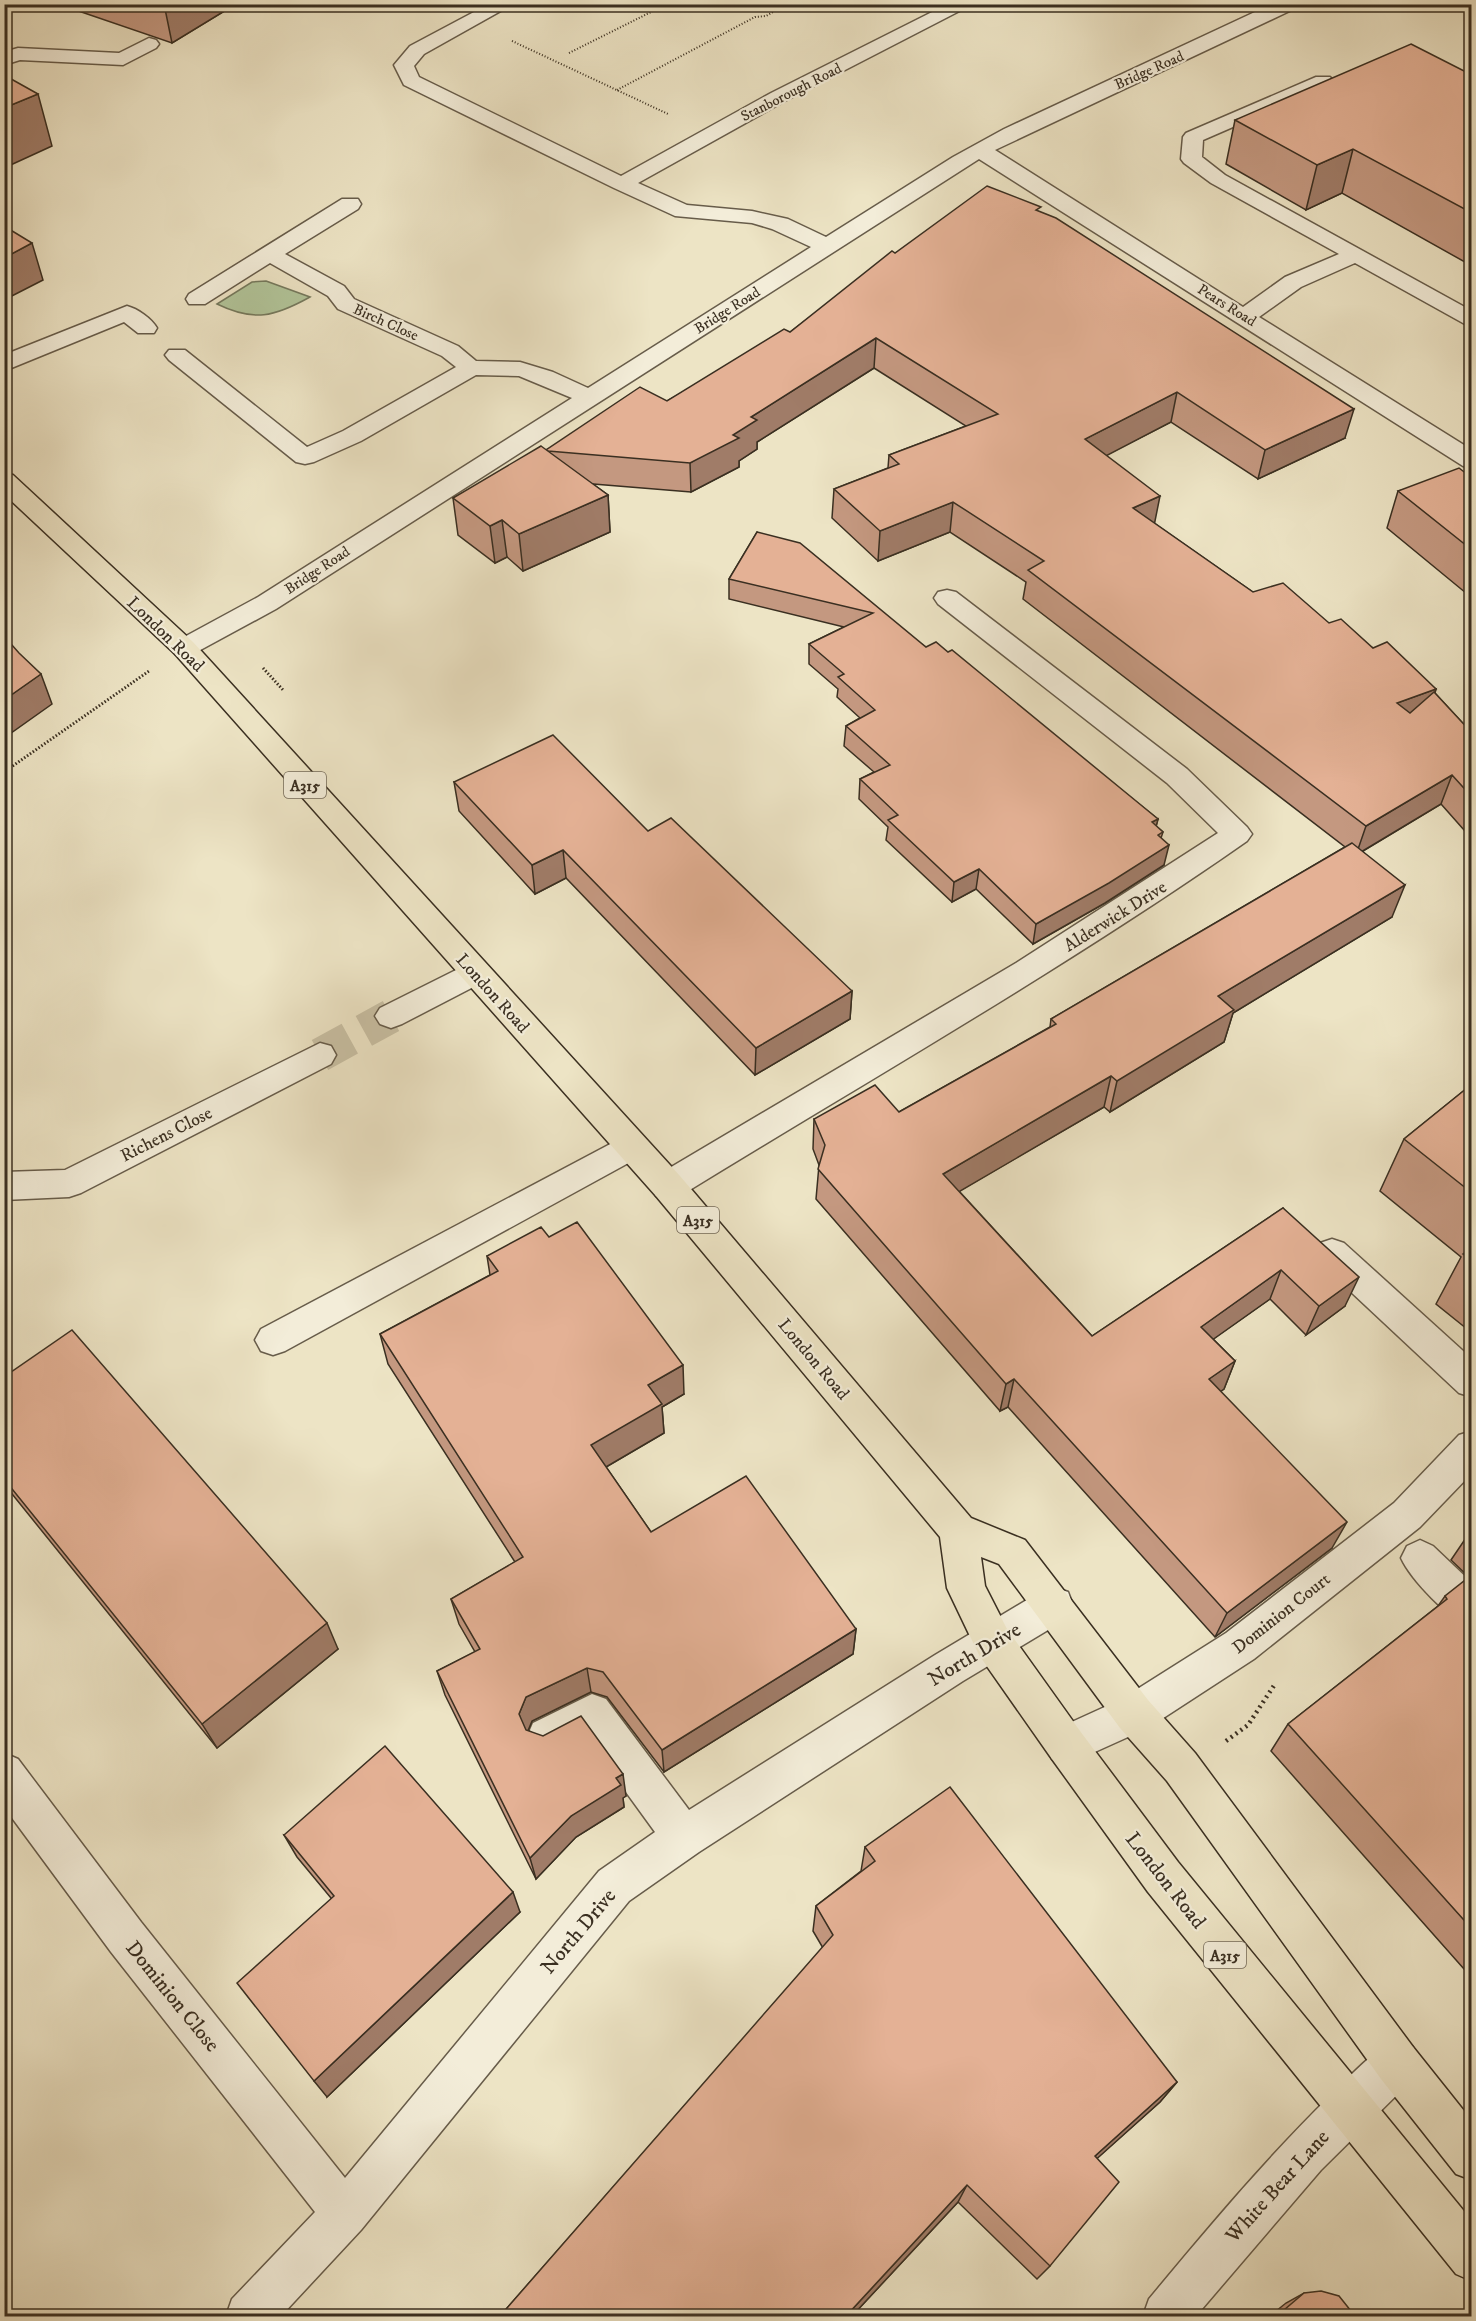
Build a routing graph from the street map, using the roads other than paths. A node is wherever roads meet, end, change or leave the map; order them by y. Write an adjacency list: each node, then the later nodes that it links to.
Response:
1 (504, 4): 8 (street)
2 (964, 4): 8 (street, Stanborough Road)
3 (1289, 4): 7 (street, Bridge Road)
4 (149, 44): 5 (street)
5 (9, 51)
6 (1323, 81): 11 (street)
7 (981, 150): 10 (street, Bridge Road); 14 (street, Pears Road)
8 (621, 184): 10 (street)
9 (350, 204): 12 (street)
10 (826, 246): 20 (street, Bridge Road)
11 (1356, 254): 14 (street); 15 (street)
12 (271, 255): 13 (street); 19 (street, Birch Close)
13 (197, 299)
14 (1245, 316): 21 (street, Pears Road)
15 (1472, 321)
16 (146, 328): 18 (street)
17 (177, 355): 19 (street)
18 (4, 364)
19 (471, 368): 20 (street)
20 (589, 397): 24 (street, Bridge Road)
21 (1472, 461)
22 (4, 480): 24 (main road, London Road / A315)
23 (947, 598): 30 (street, Alderwick Drive)
24 (184, 648): 25 (main road, London Road / A315)
25 (474, 973): 26 (street); 28 (main road, London Road / A315)
26 (391, 1016)
27 (320, 1055): 29 (street, Richens Close)
28 (631, 1146): 30 (main road, London Road / A315); 32 (street)
29 (4, 1186)
30 (668, 1186): 35 (main road, London Road / A315)
31 (1332, 1253): 33 (street)
32 (273, 1340)
33 (1472, 1382)
34 (1472, 1447): 40 (street, Dominion Court)
35 (958, 1530): 37 (main road, London Road / A315); 39 (main road, London Road / A315)
36 (1420, 1558): 38 (street)
37 (1054, 1605): 39 (street, North Drive); 40 (main road, London Road / A315)
38 (1472, 1610)
39 (993, 1642): 42 (main road, London Road / A315); 44 (street, North Drive)
40 (1134, 1714): 42 (street, Dominion Court); 45 (main road, London Road / A315)
41 (547, 1737): 44 (street)
42 (1066, 1745): 46 (main road, London Road / A315)
43 (4, 1773): 48 (street, Dominion Close)
44 (684, 1837): 48 (street, North Drive)
45 (1397, 2063): 46 (street, White Bear Lane); 47 (main road, London Road / A315)
46 (1348, 2108): 49 (main road, London Road / A315); 51 (street, White Bear Lane)
47 (1472, 2158)
48 (345, 2214): 50 (street, North Drive)
49 (1472, 2258)
50 (249, 2316)
51 (1166, 2316)

